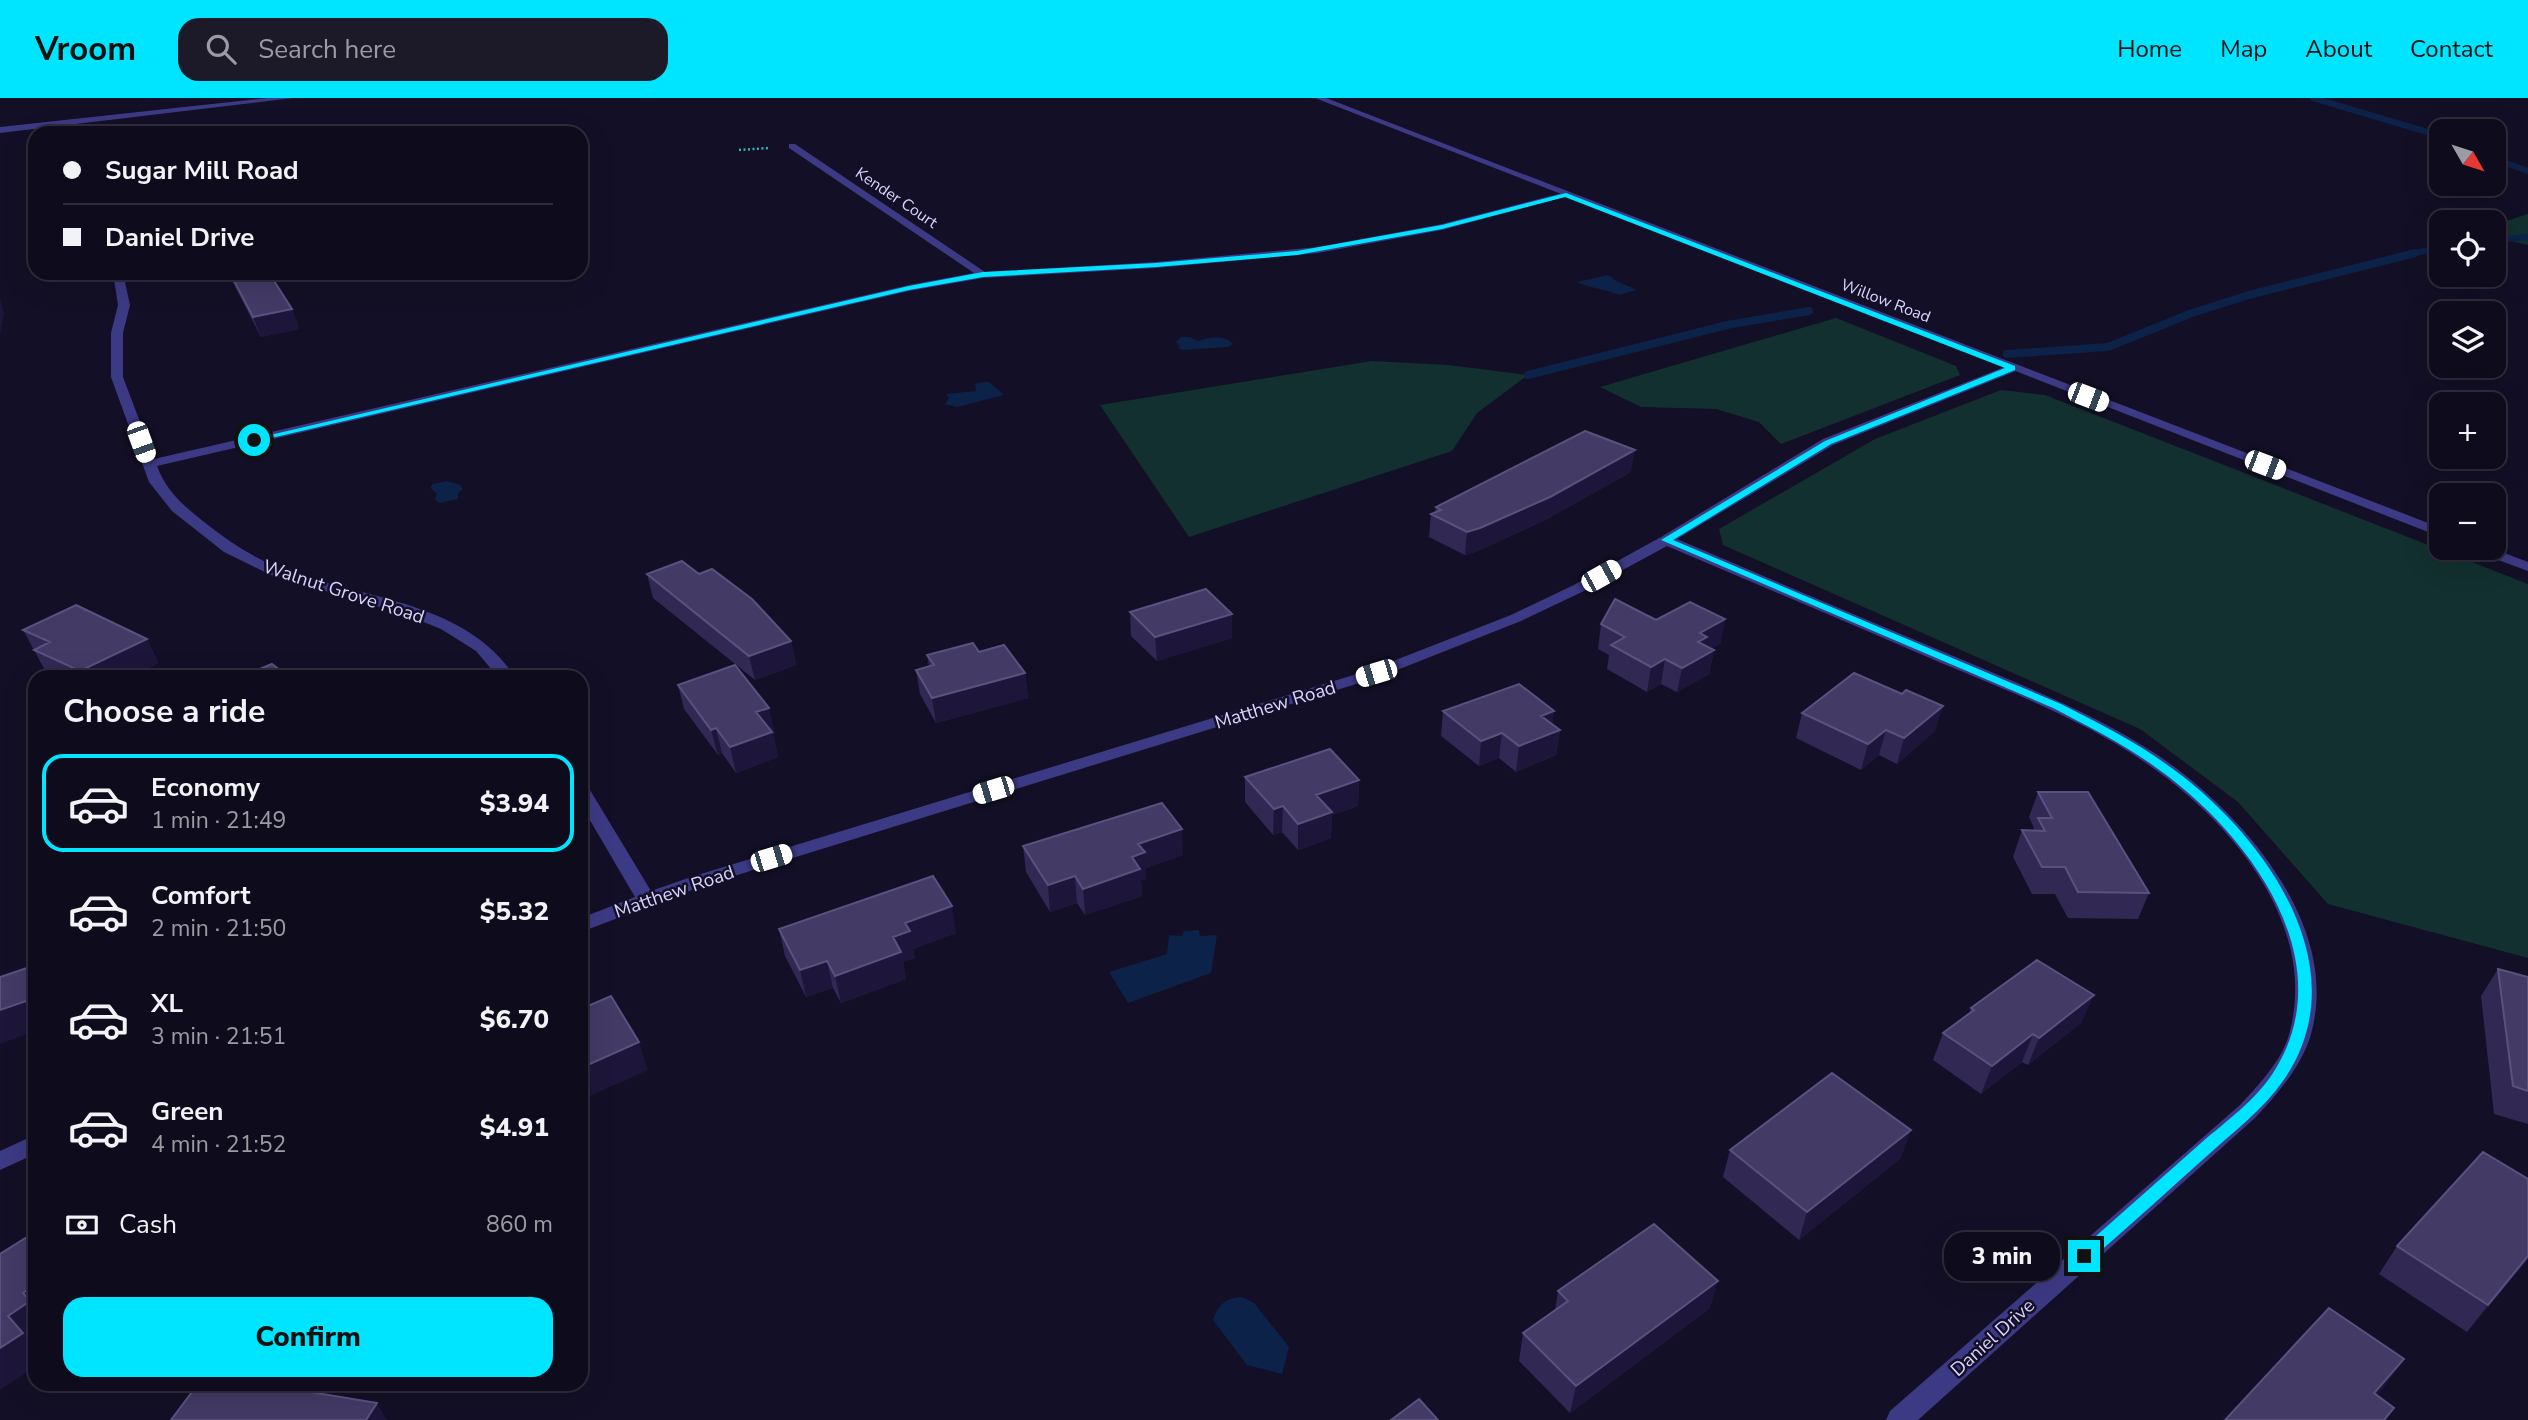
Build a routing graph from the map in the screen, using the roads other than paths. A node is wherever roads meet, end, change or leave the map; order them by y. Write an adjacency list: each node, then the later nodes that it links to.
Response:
1 (289, 98): 3 (street)
2 (1319, 98): 7 (street, Willow Road)
3 (56, 126)
4 (28, 128): 5 (street)
5 (0, 130)
6 (792, 146): 8 (street, Kender Court)
7 (1566, 195): 8 (street); 10 (street, Willow Road)
8 (983, 275): 11 (street)
9 (119, 280): 11 (street, Walnut Grove Road)
10 (2012, 368): 12 (street, Willow Road); 13 (street, Matthew Road)
11 (148, 464): 16 (street, Walnut Grove Road)
12 (2429, 528)
13 (1665, 540): 18 (street, Matthew Road); 22 (street, Daniel Drive)
14 (2506, 558): 15 (street)
15 (2528, 567)
16 (501, 670)
17 (588, 802): 18 (street)
18 (646, 899): 19 (street, Matthew Road)
19 (588, 922)
20 (28, 1147): 21 (street)
21 (0, 1161)
22 (1899, 1420)

